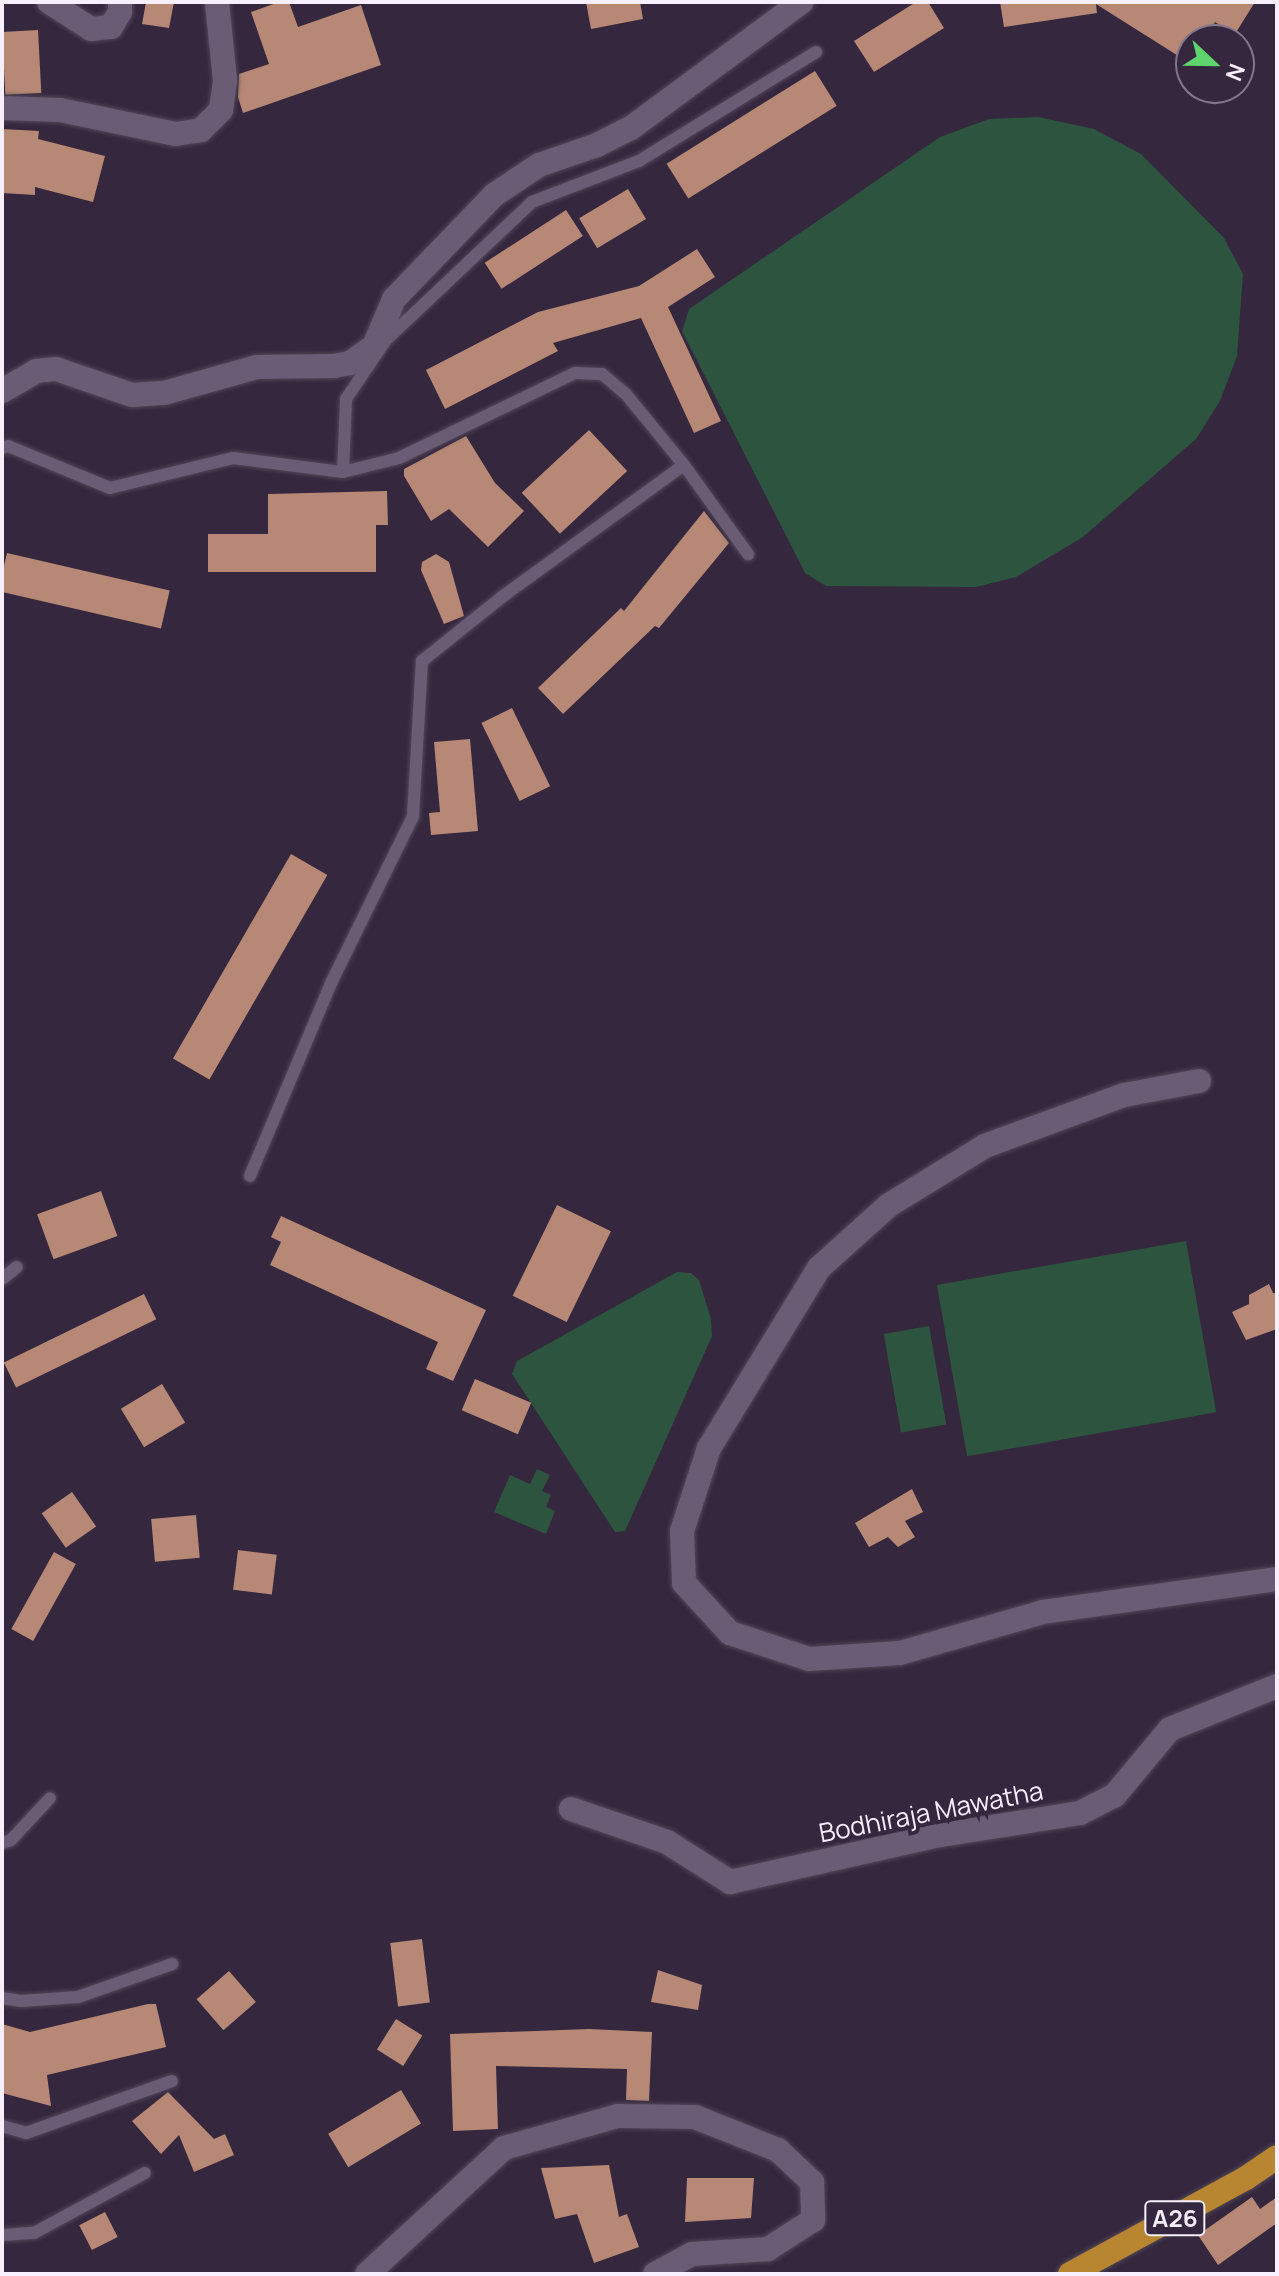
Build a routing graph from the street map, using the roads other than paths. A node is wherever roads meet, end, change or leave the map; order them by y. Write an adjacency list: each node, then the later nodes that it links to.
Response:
1 (49, 2): 2 (street)
2 (120, 2)
3 (217, 2): 6 (street)
4 (801, 2): 7 (street)
5 (816, 52): 10 (lane)
6 (2, 108)
7 (2, 391)
8 (2, 448): 10 (lane)
9 (684, 465): 10 (lane); 11 (lane); 13 (lane)
10 (343, 472)
11 (748, 554)
12 (1199, 1081): 16 (street)
13 (250, 1176)
14 (17, 1267): 15 (lane)
15 (2, 1279)
16 (1277, 1579)
17 (1277, 1686): 19 (street, Bodhiraja Mawatha)
18 (50, 1798): 20 (lane)
19 (571, 1809)
20 (2, 1843)
21 (172, 1964): 22 (lane)
22 (2, 1998)
23 (172, 2081): 24 (lane)
24 (2, 2126)
25 (1277, 2157): 30 (highway, A26)
26 (145, 2173): 27 (lane)
27 (2, 2235)
28 (367, 2274): 29 (street)
29 (655, 2274)
30 (1070, 2274)

